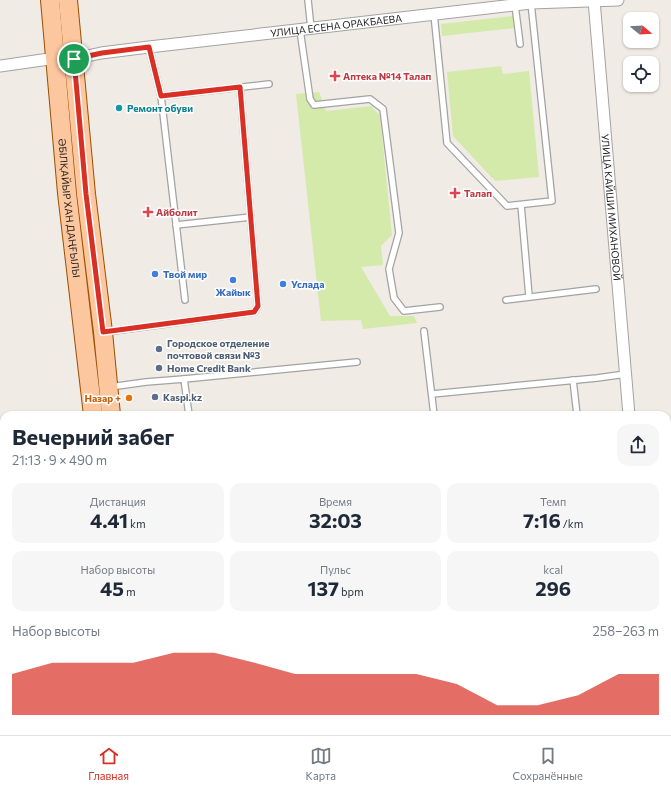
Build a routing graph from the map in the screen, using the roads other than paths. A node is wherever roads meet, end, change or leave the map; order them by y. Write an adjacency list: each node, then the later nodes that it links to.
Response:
1 (50, 0): 12 (main road, ӘБІЛҚАЙЫР ХАН ДАҢҒЫЛЫ)
2 (68, 0): 13 (main road, ӘБІЛҚАЙЫР ХАН ДАҢҒЫЛЫ)
3 (308, 0): 9 (lane)
4 (618, 0): 5 (street, УЛИЦА ЕСЕНА ОРАКБАЕВА)
5 (594, 1): 6 (street, УЛИЦА ЕСЕНА ОРАКБАЕВА); 29 (street, УЛИЦА КАЙШИ МИХАНОВОЙ)
6 (531, 3): 7 (street, УЛИЦА ЕСЕНА ОРАКБАЕВА); 18 (lane)
7 (515, 5): 8 (street, УЛИЦА ЕСЕНА ОРАКБАЕВА); 10 (lane)
8 (434, 14): 9 (street, УЛИЦА ЕСЕНА ОРАКБАЕВА); 18 (lane)
9 (305, 29): 11 (street, УЛИЦА ЕСЕНА ОРАКБАЕВА); 25 (lane)
10 (520, 44)
11 (149, 47): 13 (street, УЛИЦА ЕСЕНА ОРАКБАЕВА); 17 (lane)
12 (56, 58): 13 (street, УЛИЦА ЕСЕНА ОРАКБАЕВА); 14 (street, УЛИЦА ЕСЕНА ОРАКБАЕВА); 34 (main road, ӘБІЛҚАЙЫР ХАН ДАҢҒЫЛЫ)
13 (74, 59): 27 (main road, ӘБІЛҚАЙЫР ХАН ДАҢҒЫЛЫ)
14 (0, 66)
15 (269, 84): 16 (lane)
16 (240, 87): 17 (lane); 19 (lane)
17 (161, 96): 20 (lane)
18 (521, 205): 22 (lane)
19 (251, 217): 20 (lane); 27 (lane)
20 (176, 225): 23 (lane)
21 (596, 289): 22 (lane)
22 (529, 296): 24 (lane)
23 (185, 300)
24 (506, 300)
25 (440, 307)
26 (424, 331): 33 (lane)
27 (103, 332): 32 (main road, ӘБІЛҚАЙЫР ХАН ДАҢҒЫЛЫ)
28 (357, 362): 30 (lane)
29 (626, 374): 31 (lane); 39 (street, УЛИЦА КАЙШИ МИХАНОВОЙ)
30 (184, 379): 32 (lane); 36 (lane)
31 (573, 380): 33 (lane); 38 (lane)
32 (108, 388): 35 (main road, ӘБІЛҚАЙЫР ХАН ДАҢҒЫЛЫ)
33 (432, 394): 37 (lane)
34 (93, 411)
35 (111, 411)
36 (188, 411)
37 (434, 411)
38 (577, 411)
39 (629, 411)

